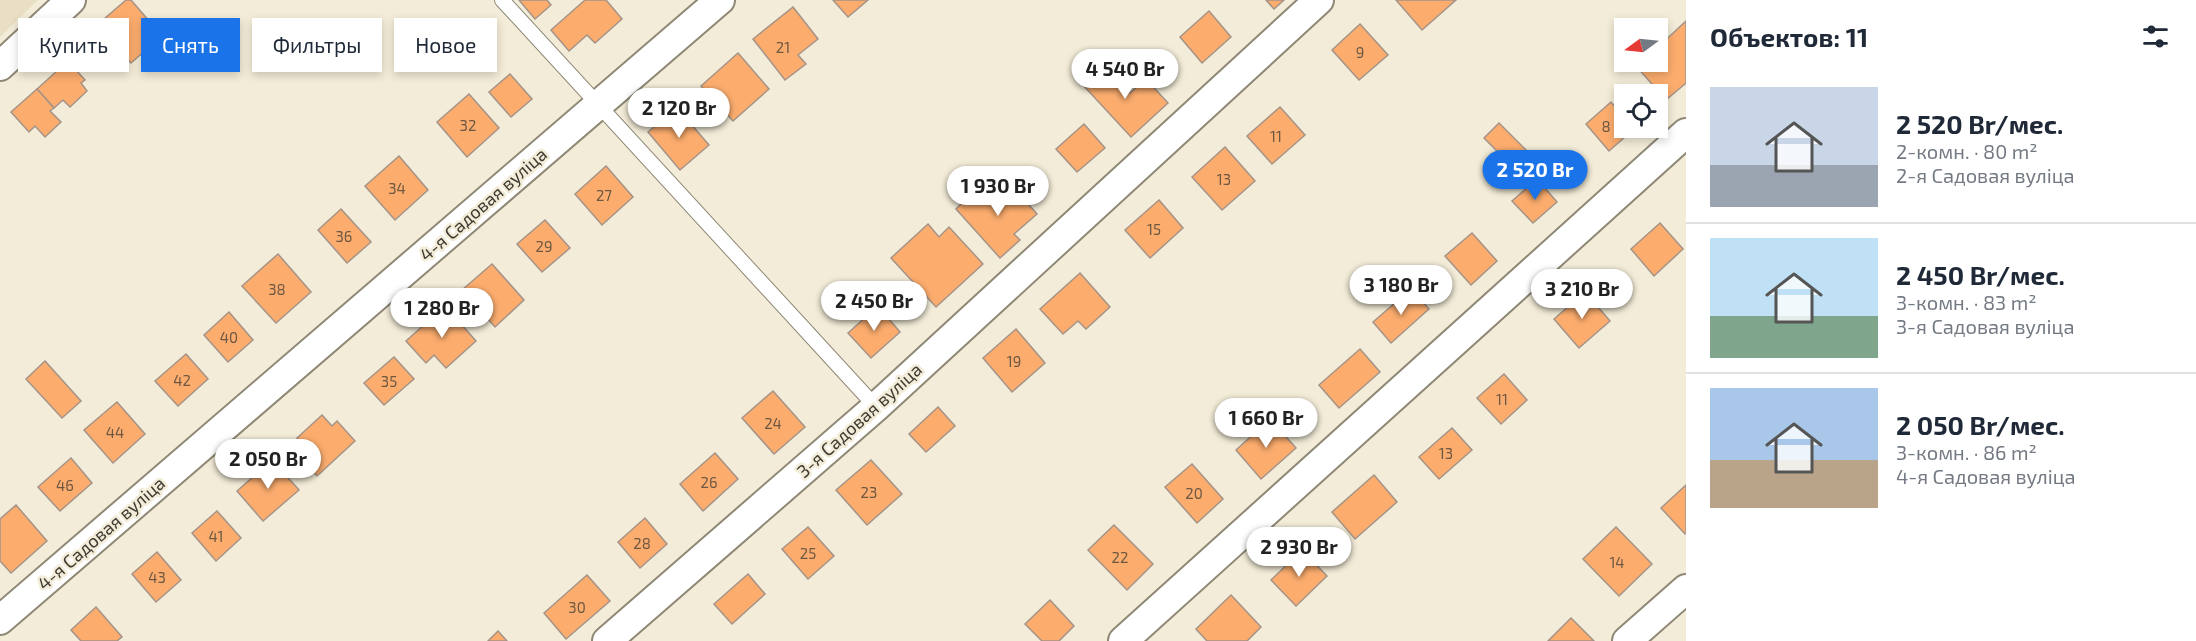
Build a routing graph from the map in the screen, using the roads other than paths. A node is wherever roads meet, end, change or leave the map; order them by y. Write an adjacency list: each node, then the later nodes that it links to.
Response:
1 (71, 0): 5 (street)
2 (502, 0): 6 (lane)
3 (720, 0): 6 (street, 4-я Садовая вуліца)
4 (1318, 0): 8 (street, 3-я Садовая вуліца)
5 (0, 66)
6 (598, 105): 8 (lane); 10 (street, 4-я Садовая вуліца)
7 (1686, 133): 13 (street)
8 (876, 407): 12 (street, 3-я Садовая вуліца)
9 (1686, 589): 11 (street)
10 (0, 620)
11 (1634, 639)
12 (608, 641)
13 (1123, 641)

